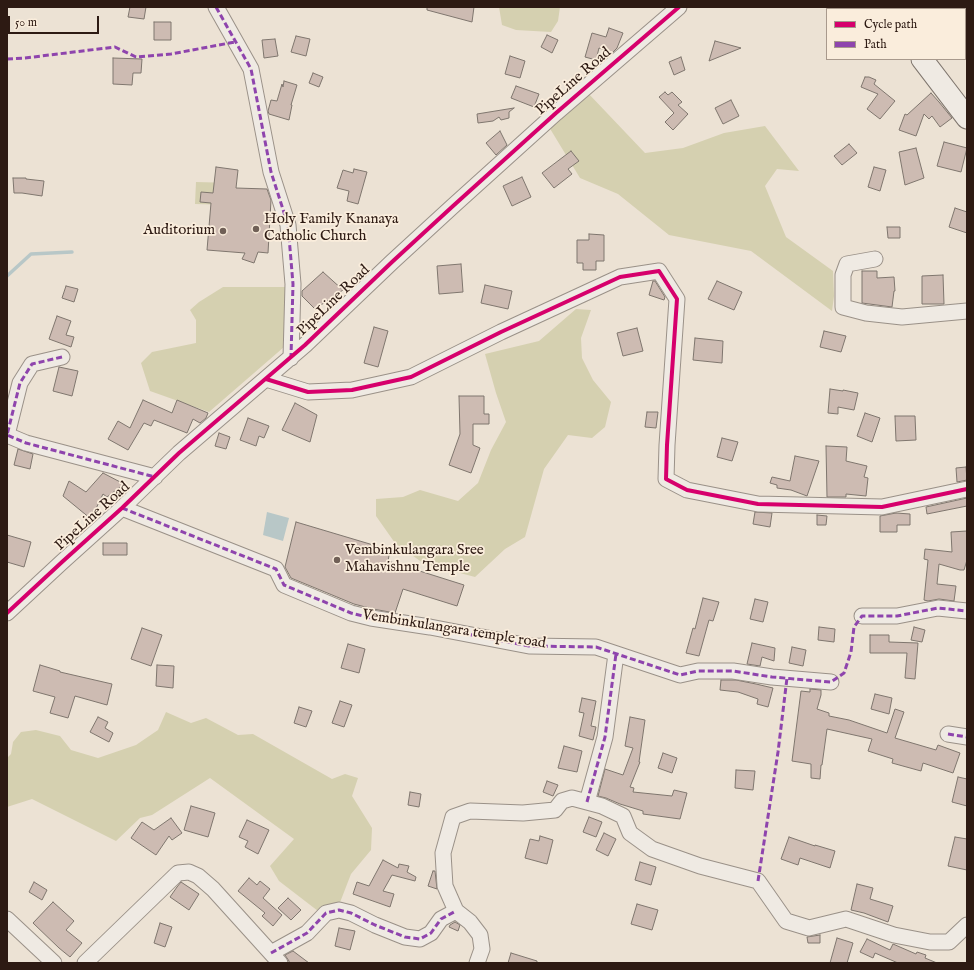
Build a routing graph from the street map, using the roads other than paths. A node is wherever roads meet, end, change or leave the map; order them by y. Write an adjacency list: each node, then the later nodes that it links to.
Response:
1 (216, 7): 8 (street)
2 (679, 7): 8 (street, PipeLine Road)
3 (923, 60): 4 (main road)
4 (967, 118)
5 (875, 259): 6 (street)
6 (967, 311)
7 (62, 357): 10 (street)
8 (291, 358): 9 (street, PipeLine Road)
9 (266, 379): 10 (street, PipeLine Road); 11 (street)
10 (154, 477): 12 (street, PipeLine Road)
11 (967, 489)
12 (122, 508): 14 (street, PipeLine Road); 16 (street, Vembinkulangara temple road)
13 (967, 611): 15 (street)
14 (7, 613)
15 (862, 616)
16 (616, 654): 17 (street, Vembinkulangara temple road); 20 (street)
17 (831, 682)
18 (948, 734): 19 (street)
19 (967, 737)
20 (587, 802): 21 (street); 23 (street)
21 (456, 911): 24 (street); 27 (street)
22 (7, 919): 25 (street)
23 (967, 925)
24 (275, 958): 26 (street)
25 (54, 963)
26 (85, 963)
27 (477, 963)

